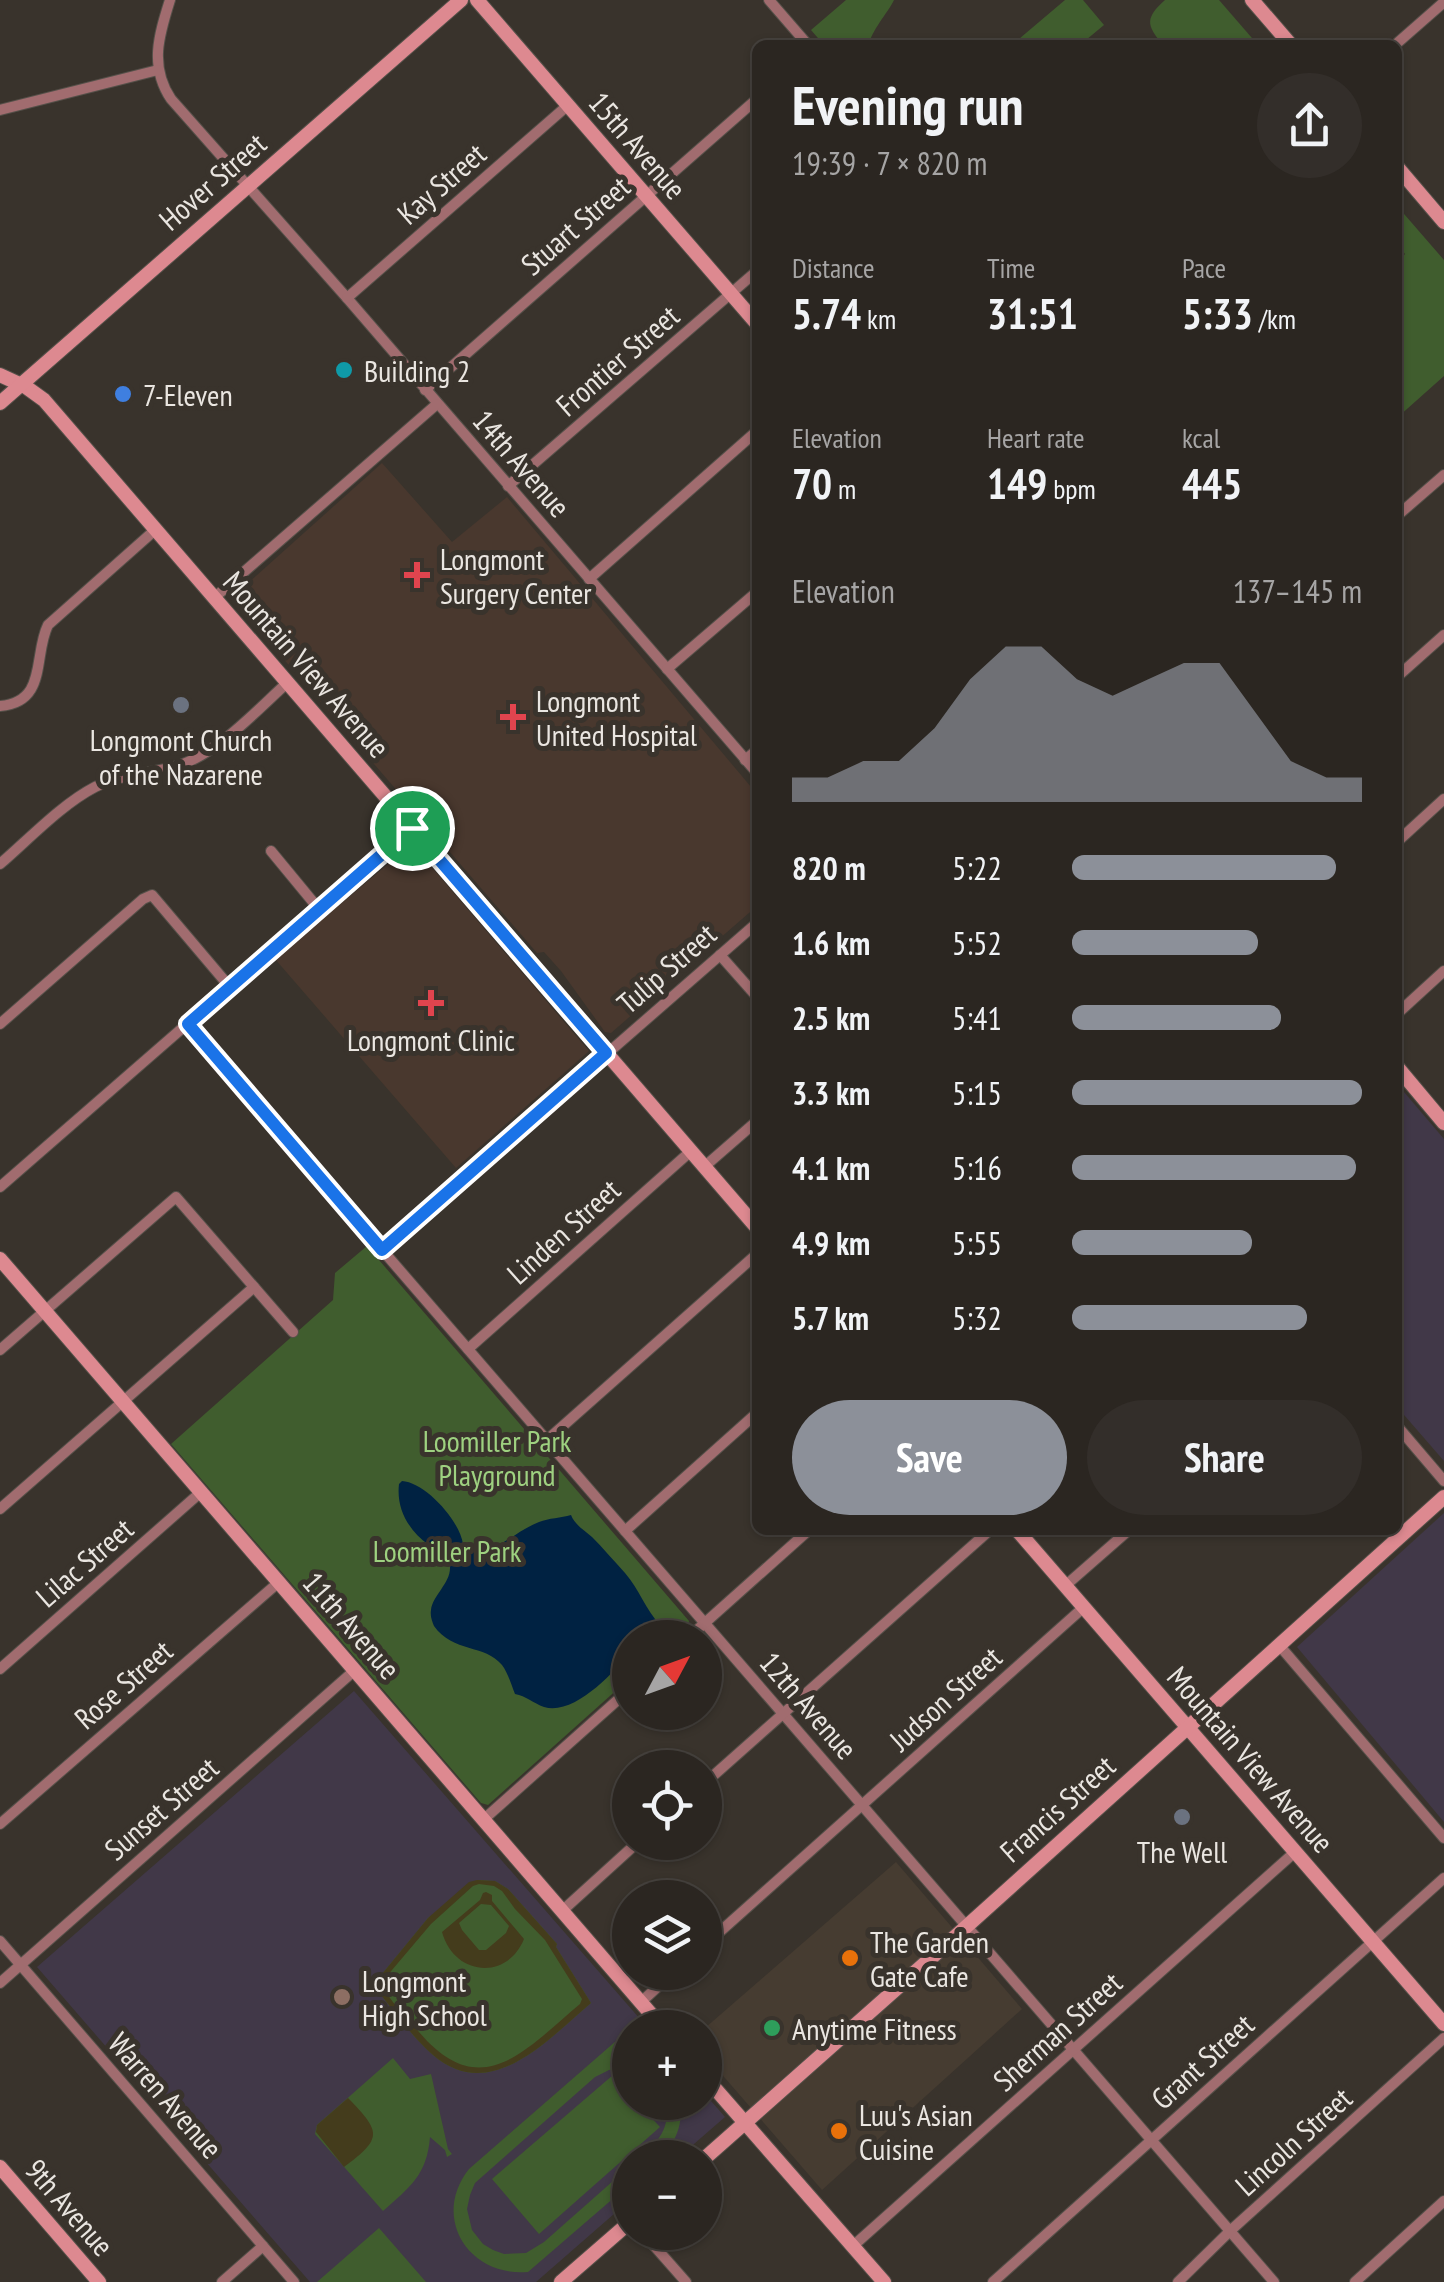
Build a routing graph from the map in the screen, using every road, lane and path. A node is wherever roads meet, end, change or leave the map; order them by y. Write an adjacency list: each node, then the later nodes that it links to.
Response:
1 (170, 0): 10 (street)
2 (461, 0): 15 (street, Hover Street)
3 (477, 0): 12 (street, 15th Avenue)
4 (770, 0): 7 (street)
5 (1252, 0): 8 (street)
6 (1444, 2): 9 (street)
7 (804, 40)
8 (1287, 40)
9 (1401, 40)
10 (158, 70): 13 (street); 15 (street, 14th Avenue)
11 (752, 103): 16 (street, Stuart Street)
12 (567, 106): 16 (street, 15th Avenue); 20 (street, Kay Street)
13 (0, 110)
14 (1402, 173): 17 (street)
15 (248, 186): 20 (street, 14th Avenue); 23 (street, Hover Street)
16 (646, 196): 19 (street, 15th Avenue); 24 (street, Stuart Street)
17 (1444, 222)
18 (752, 275): 19 (street, Frontier Street)
19 (730, 294): 21 (street, 15th Avenue); 29 (street, Frontier Street)
20 (347, 298): 24 (street, 14th Avenue)
21 (752, 318)
22 (0, 376): 23 (street, Mountain View Avenue)
23 (21, 385): 25 (street, Hover Street); 31 (street, Mountain View Avenue)
24 (425, 390): 26 (street, 14th Avenue)
25 (0, 403)
26 (437, 404): 29 (street, 14th Avenue); 34 (street)
27 (752, 435): 32 (street)
28 (1444, 475): 30 (street)
29 (508, 486): 32 (street, 14th Avenue)
30 (1402, 512)
31 (155, 530): 34 (street, Mountain View Avenue); 39 (street)
32 (589, 579): 36 (street, 14th Avenue)
33 (752, 596): 36 (street)
34 (214, 598): 38 (street, Mountain View Avenue)
35 (1444, 635): 37 (street)
36 (667, 669): 41 (street, 14th Avenue)
37 (1402, 672)
38 (287, 683): 44 (street, Mountain View Avenue); 47 (street)
39 (0, 706)
40 (752, 754): 41 (street)
41 (745, 760): 42 (street, 14th Avenue)
42 (752, 768)
43 (1444, 799): 45 (street)
44 (412, 828): 48 (street); 57 (street, Mountain View Avenue)
45 (1402, 837)
46 (271, 851): 48 (street)
47 (0, 864)
48 (318, 908): 52 (street)
49 (752, 927): 50 (street, Tulip Street)
50 (720, 955): 53 (street); 57 (street, Tulip Street)
51 (1444, 971): 54 (street)
52 (229, 986): 55 (street); 56 (street)
53 (752, 991)
54 (1402, 1009)
55 (0, 1024)
56 (188, 1024): 63 (street); 65 (street, 12th Avenue)
57 (606, 1053): 61 (street, Mountain View Avenue); 65 (street, Tulip Street)
58 (1402, 1073): 59 (street)
59 (1444, 1123)
60 (752, 1125): 62 (street)
61 (690, 1151): 62 (street, Mountain View Avenue); 71 (street, Linden Street)
62 (704, 1166): 64 (street, Mountain View Avenue)
63 (0, 1187)
64 (752, 1222)
65 (382, 1250): 71 (street, 12th Avenue)
66 (0, 1258): 69 (street, 11th Avenue)
67 (752, 1258): 76 (street)
68 (254, 1287): 69 (street); 70 (street); 73 (street)
69 (45, 1311): 72 (street); 73 (street, 11th Avenue)
70 (293, 1332)
71 (468, 1349): 76 (street, 12th Avenue)
72 (0, 1350)
73 (122, 1401): 78 (street, 11th Avenue); 80 (street)
74 (752, 1417): 81 (street)
75 (1402, 1432): 77 (street)
76 (547, 1440): 81 (street, 12th Avenue)
77 (1444, 1480)
78 (201, 1492): 88 (street, 11th Avenue); 95 (street, Lilac Street)
79 (1444, 1496): 82 (street, Francis Street)
80 (0, 1509)
81 (626, 1531): 91 (street, 12th Avenue)
82 (1402, 1534)
83 (802, 1535): 92 (street)
84 (984, 1535): 98 (street)
85 (1021, 1535): 89 (street, Mountain View Avenue)
86 (1122, 1535): 89 (street)
87 (1401, 1535): 94 (street, Francis Street)
88 (279, 1582): 96 (street, 11th Avenue); 103 (street, Rose Street)
89 (1066, 1586): 90 (street, Mountain View Avenue)
90 (1084, 1608): 99 (street, Mountain View Avenue); 101 (street, Judson Street)
91 (702, 1620)
92 (706, 1620)
93 (722, 1643): 98 (street, 12th Avenue)
94 (1279, 1645): 99 (street, Francis Street); 104 (street)
95 (0, 1669)
96 (355, 1670): 102 (street, 11th Avenue); 113 (street, Sunset Street)
97 (612, 1705): 102 (street)
98 (783, 1714): 100 (street); 101 (street, 12th Avenue)
99 (1188, 1728): 105 (street, Mountain View Avenue); 109 (street, Francis Street)
100 (722, 1768)
101 (862, 1804): 109 (street, 12th Avenue); 110 (street, Judson Street)
102 (484, 1820): 108 (street, 11th Avenue)
103 (0, 1824)
104 (1444, 1838)
105 (1295, 1852): 112 (street, Mountain View Avenue); 120 (street, Sherman Street)
106 (618, 1860): 108 (street)
107 (1444, 1878): 112 (street, Grant Street)
108 (562, 1910): 116 (street, 11th Avenue)
109 (967, 1926): 120 (street, 12th Avenue); 122 (street, Francis Street)
110 (722, 1931)
111 (0, 1940): 113 (street, Warren Avenue)
112 (1373, 1942): 118 (street, Mountain View Avenue); 123 (street, Grant Street)
113 (21, 1965): 114 (street, Sunset Street); 129 (street, Warren Avenue)
114 (0, 1983)
115 (654, 1990): 116 (street)
116 (641, 2002): 117 (street, 11th Avenue)
117 (647, 2010)
118 (1444, 2024)
119 (1444, 2038): 127 (street, Lincoln Street)
120 (1073, 2049): 123 (street, 12th Avenue); 130 (street, Sherman Street)
121 (722, 2096): 122 (street)
122 (746, 2123): 124 (street, Francis Street); 130 (street)
123 (1151, 2140): 127 (street, 12th Avenue); 138 (street, Grant Street)
124 (722, 2143)
125 (2, 2173): 132 (street, 9th Avenue)
126 (1444, 2202): 141 (street)
127 (1230, 2231): 139 (street, Lincoln Street); 140 (street, 12th Avenue)
128 (612, 2238): 135 (street)
129 (263, 2246): 133 (street); 134 (street, Warren Avenue)
130 (852, 2246): 137 (street)
131 (658, 2250): 136 (street)
132 (99, 2282)
133 (222, 2282)
134 (294, 2282)
135 (562, 2282)
136 (686, 2282)
137 (884, 2282)
138 (993, 2282)
139 (1178, 2282)
140 (1274, 2282)
141 (1355, 2282)

